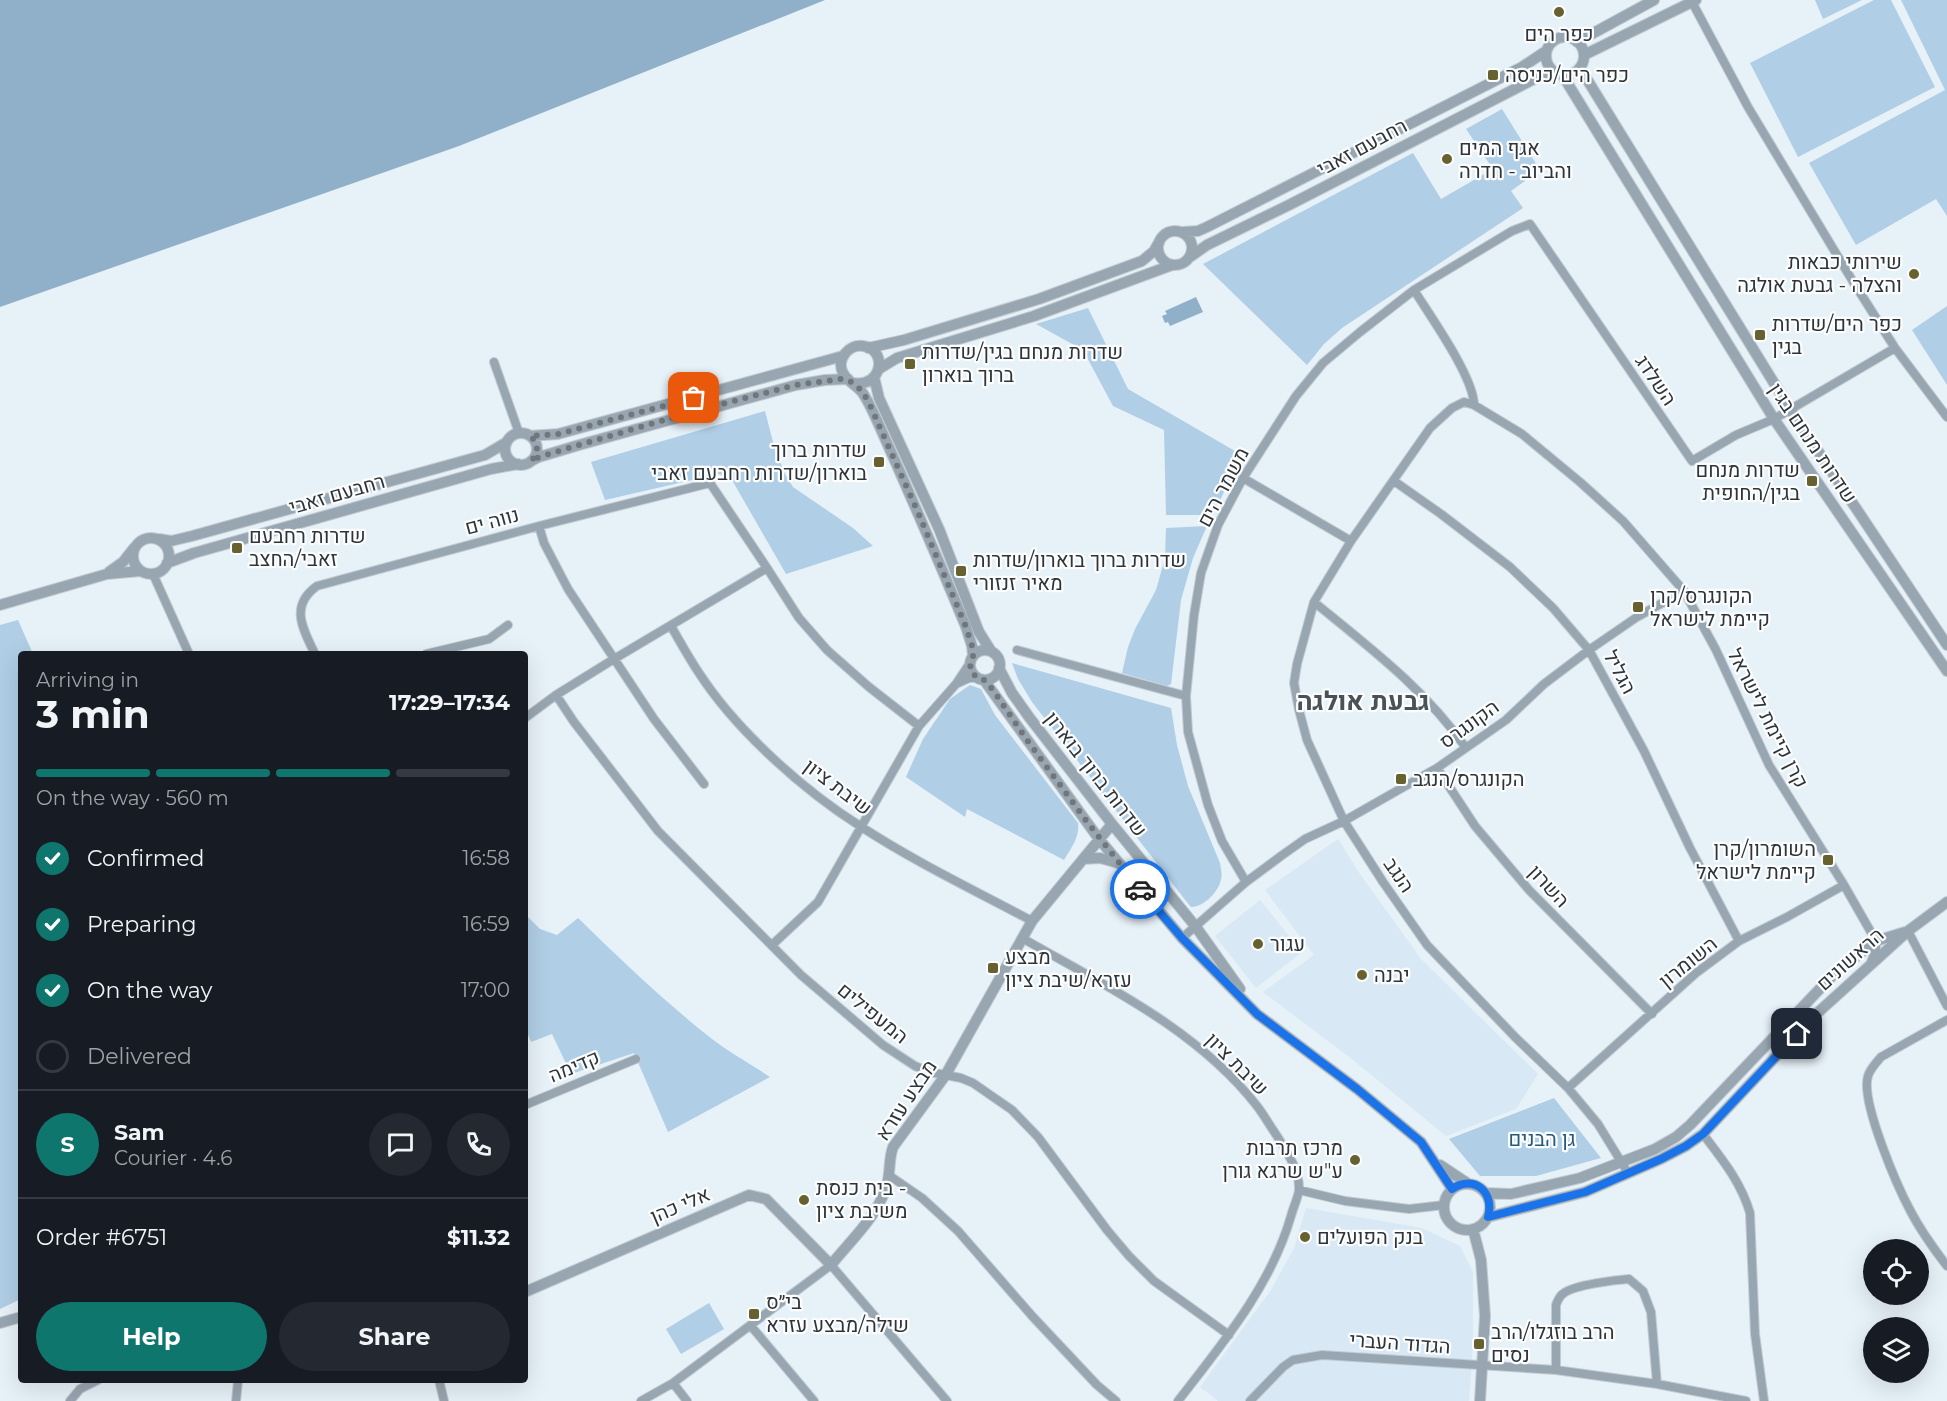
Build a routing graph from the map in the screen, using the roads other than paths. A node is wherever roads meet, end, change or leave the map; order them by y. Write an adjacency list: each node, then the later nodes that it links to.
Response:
1 (1654, 0): 3 (street)
2 (1694, 1): 5 (street); 15 (street)
3 (1577, 42): 4 (street); 5 (street)
4 (1546, 51): 7 (street); 9 (street, רחבעם זאבי)
5 (1584, 55): 6 (street)
6 (1580, 68): 7 (street); 21 (street, שדרות מנחם בגין)
7 (1558, 74): 11 (street, רחבעם זאבי); 23 (street, שדרות מנחם בגין)
8 (1530, 224): 13 (street, משמר הים); 23 (street, השלדג)
9 (1183, 232): 10 (street); 11 (street)
10 (1158, 244): 12 (street); 14 (street)
11 (1190, 257): 12 (street)
12 (1172, 265): 18 (street)
13 (1414, 290): 20 (street); 28 (street, משמר הים)
14 (868, 348): 16 (street); 18 (street)
15 (1895, 348): 21 (street, השלדג); 22 (street)
16 (843, 357): 19 (street); 24 (street)
17 (494, 362): 24 (street)
18 (877, 373): 19 (street); 50 (street)
19 (850, 381): 26 (street); 52 (street)
20 (1474, 405): 29 (street, הנגב); 39 (street, קרן קיימת לישראל)
21 (1790, 409): 23 (street, השלדג); 44 (street, שדרות מנחם בגין)
22 (1947, 417)
23 (1774, 419): 54 (street, שדרות מנחם בגין)
24 (524, 435): 25 (street); 26 (street)
25 (507, 442): 27 (street); 31 (street, רחבעם זאבי)
26 (531, 461): 27 (street)
27 (518, 464): 34 (street, רחבעם זאבי)
28 (1243, 478): 32 (street); 58 (street, משמר הים)
29 (1394, 481): 32 (street, הנגב); 46 (street, הגליל)
30 (538, 526): 35 (street, נווה ים); 48 (street, נווה ים); 51 (street)
31 (159, 539): 33 (street); 34 (street)
32 (1351, 541): 40 (street, הנגב)
33 (134, 548): 36 (street); 37 (street)
34 (167, 563): 38 (street)
35 (767, 567): 43 (street); 60 (street)
36 (141, 571): 37 (street); 38 (street)
37 (107, 574): 41 (street)
38 (153, 574): 47 (street)
39 (1684, 591): 46 (street, הקונגרס); 71 (street, קרן קיימת לישראל)
40 (1314, 602): 61 (street); 64 (street, הנגב)
41 (0, 605)
42 (508, 626): 49 (street)
43 (671, 626): 51 (street); 66 (street, שיבת ציון)
44 (1947, 645)
45 (1017, 650): 58 (street)
46 (1589, 650): 61 (street, הקונגרס); 78 (street, הגליל)
47 (188, 651)
48 (314, 651)
49 (439, 651)
50 (991, 651): 52 (street); 53 (street)
51 (614, 659): 57 (street); 63 (street)
52 (971, 659): 55 (street); 56 (street)
53 (999, 668): 55 (street); 65 (street, שדרות ברוך בוארון)
54 (1947, 671)
55 (981, 679): 56 (street); 67 (street, שדרות ברוך בוארון)
56 (956, 684): 60 (street)
57 (556, 695): 59 (street); 80 (street, המעפילים)
58 (1186, 696): 70 (street, משמר הים)
59 (528, 716)
60 (918, 726): 66 (street)
61 (1466, 748): 62 (street, הקונגרס)
62 (1437, 768): 64 (street, הקונגרס); 84 (street, השרון)
63 (704, 784)
64 (1344, 821): 70 (street, הקונגרס); 88 (street, הנגב)
65 (1112, 824): 67 (street, מבצע עזרא); 74 (street, שדרות ברוך בוארון)
66 (860, 826): 73 (street, שיבת ציון); 80 (street)
67 (1100, 839): 68 (street, מבצע עזרא); 69 (street, שדרות ברוך בוארון)
68 (1083, 859): 69 (street); 73 (street, מבצע עזרא)
69 (1118, 863): 77 (street, שדרות ברוך בוארון)
70 (1246, 882): 74 (street, הקונגרס)
71 (1844, 885): 78 (street, השומרון); 79 (street, קרן קיימת לישראל)
72 (1947, 902): 75 (street, הראשונים)
73 (1032, 921): 76 (street, מבצע עזרא)
74 (1196, 927): 77 (street, הקונגרס); 83 (street, שדרות ברוך בוארון)
75 (1908, 931): 79 (street, הראשונים); 81 (street, הראשונים); 82 (street)
76 (1022, 938): 87 (street, מבצע עזרא); 97 (street, שיבת ציון)
77 (1182, 938): 83 (street, שדרות ברוך בוארון)
78 (1740, 941): 84 (street, השומרון)
79 (1876, 941): 81 (street); 92 (street, הראשונים)
80 (772, 945): 87 (street, המעפילים)
81 (1868, 967): 90 (street, הראשונים)
82 (1947, 1006)
83 (1257, 1014): 91 (street, שדרות ברוך בוארון)
84 (1652, 1014): 88 (street, השומרון)
85 (1947, 1020): 103 (street)
86 (636, 1059): 89 (street, קדימה)
87 (945, 1076): 94 (street, מבצע עזרא); 109 (street, המעפילים)
88 (1568, 1088): 92 (street, הנגב)
89 (528, 1105)
90 (1703, 1134): 93 (street, הראשונים); 129 (street)
91 (1436, 1162): 95 (street, שדרות ברוך בוארון); 96 (street, שדרות ברוך בוארון)
92 (1621, 1163): 93 (street, הנגב); 98 (street, הראשונים)
93 (1629, 1173): 100 (street, הראשונים)
94 (890, 1176): 102 (street, מבצע עזרא); 124 (street)
95 (1467, 1183): 96 (street); 98 (street)
96 (1452, 1189): 99 (street)
97 (1299, 1190): 99 (street); 109 (street)
98 (1486, 1193): 100 (street)
99 (1444, 1205): 101 (street)
100 (1488, 1217): 101 (street)
101 (1473, 1229): 110 (street)
102 (831, 1265): 104 (street, אלי כהן); 107 (street, מבצע עזרא); 123 (street)
103 (1947, 1266)
104 (528, 1291)
105 (17, 1318): 106 (street); 108 (street)
106 (0, 1323)
107 (751, 1326): 115 (street, מבצע עזרא); 122 (street)
108 (0, 1331)
109 (1229, 1335): 125 (street)
110 (1482, 1365): 111 (street, הגדוד העברי); 126 (street, הגדוד העברי); 127 (street)
111 (1556, 1370): 116 (street, הגדוד העברי); 116 (street)
112 (92, 1383): 117 (street)
113 (237, 1383): 118 (street)
114 (440, 1383): 119 (street)
115 (672, 1383): 120 (street, מבצע עזרא); 121 (street)
116 (1657, 1384): 128 (street, הגדוד העברי)
117 (70, 1401)
118 (236, 1401)
119 (444, 1401)
120 (641, 1401)
121 (687, 1401)
122 (814, 1401)
123 (947, 1401)
124 (1116, 1401)
125 (1178, 1401)
126 (1250, 1401)
127 (1480, 1401)
128 (1746, 1401)
129 (1764, 1401)

